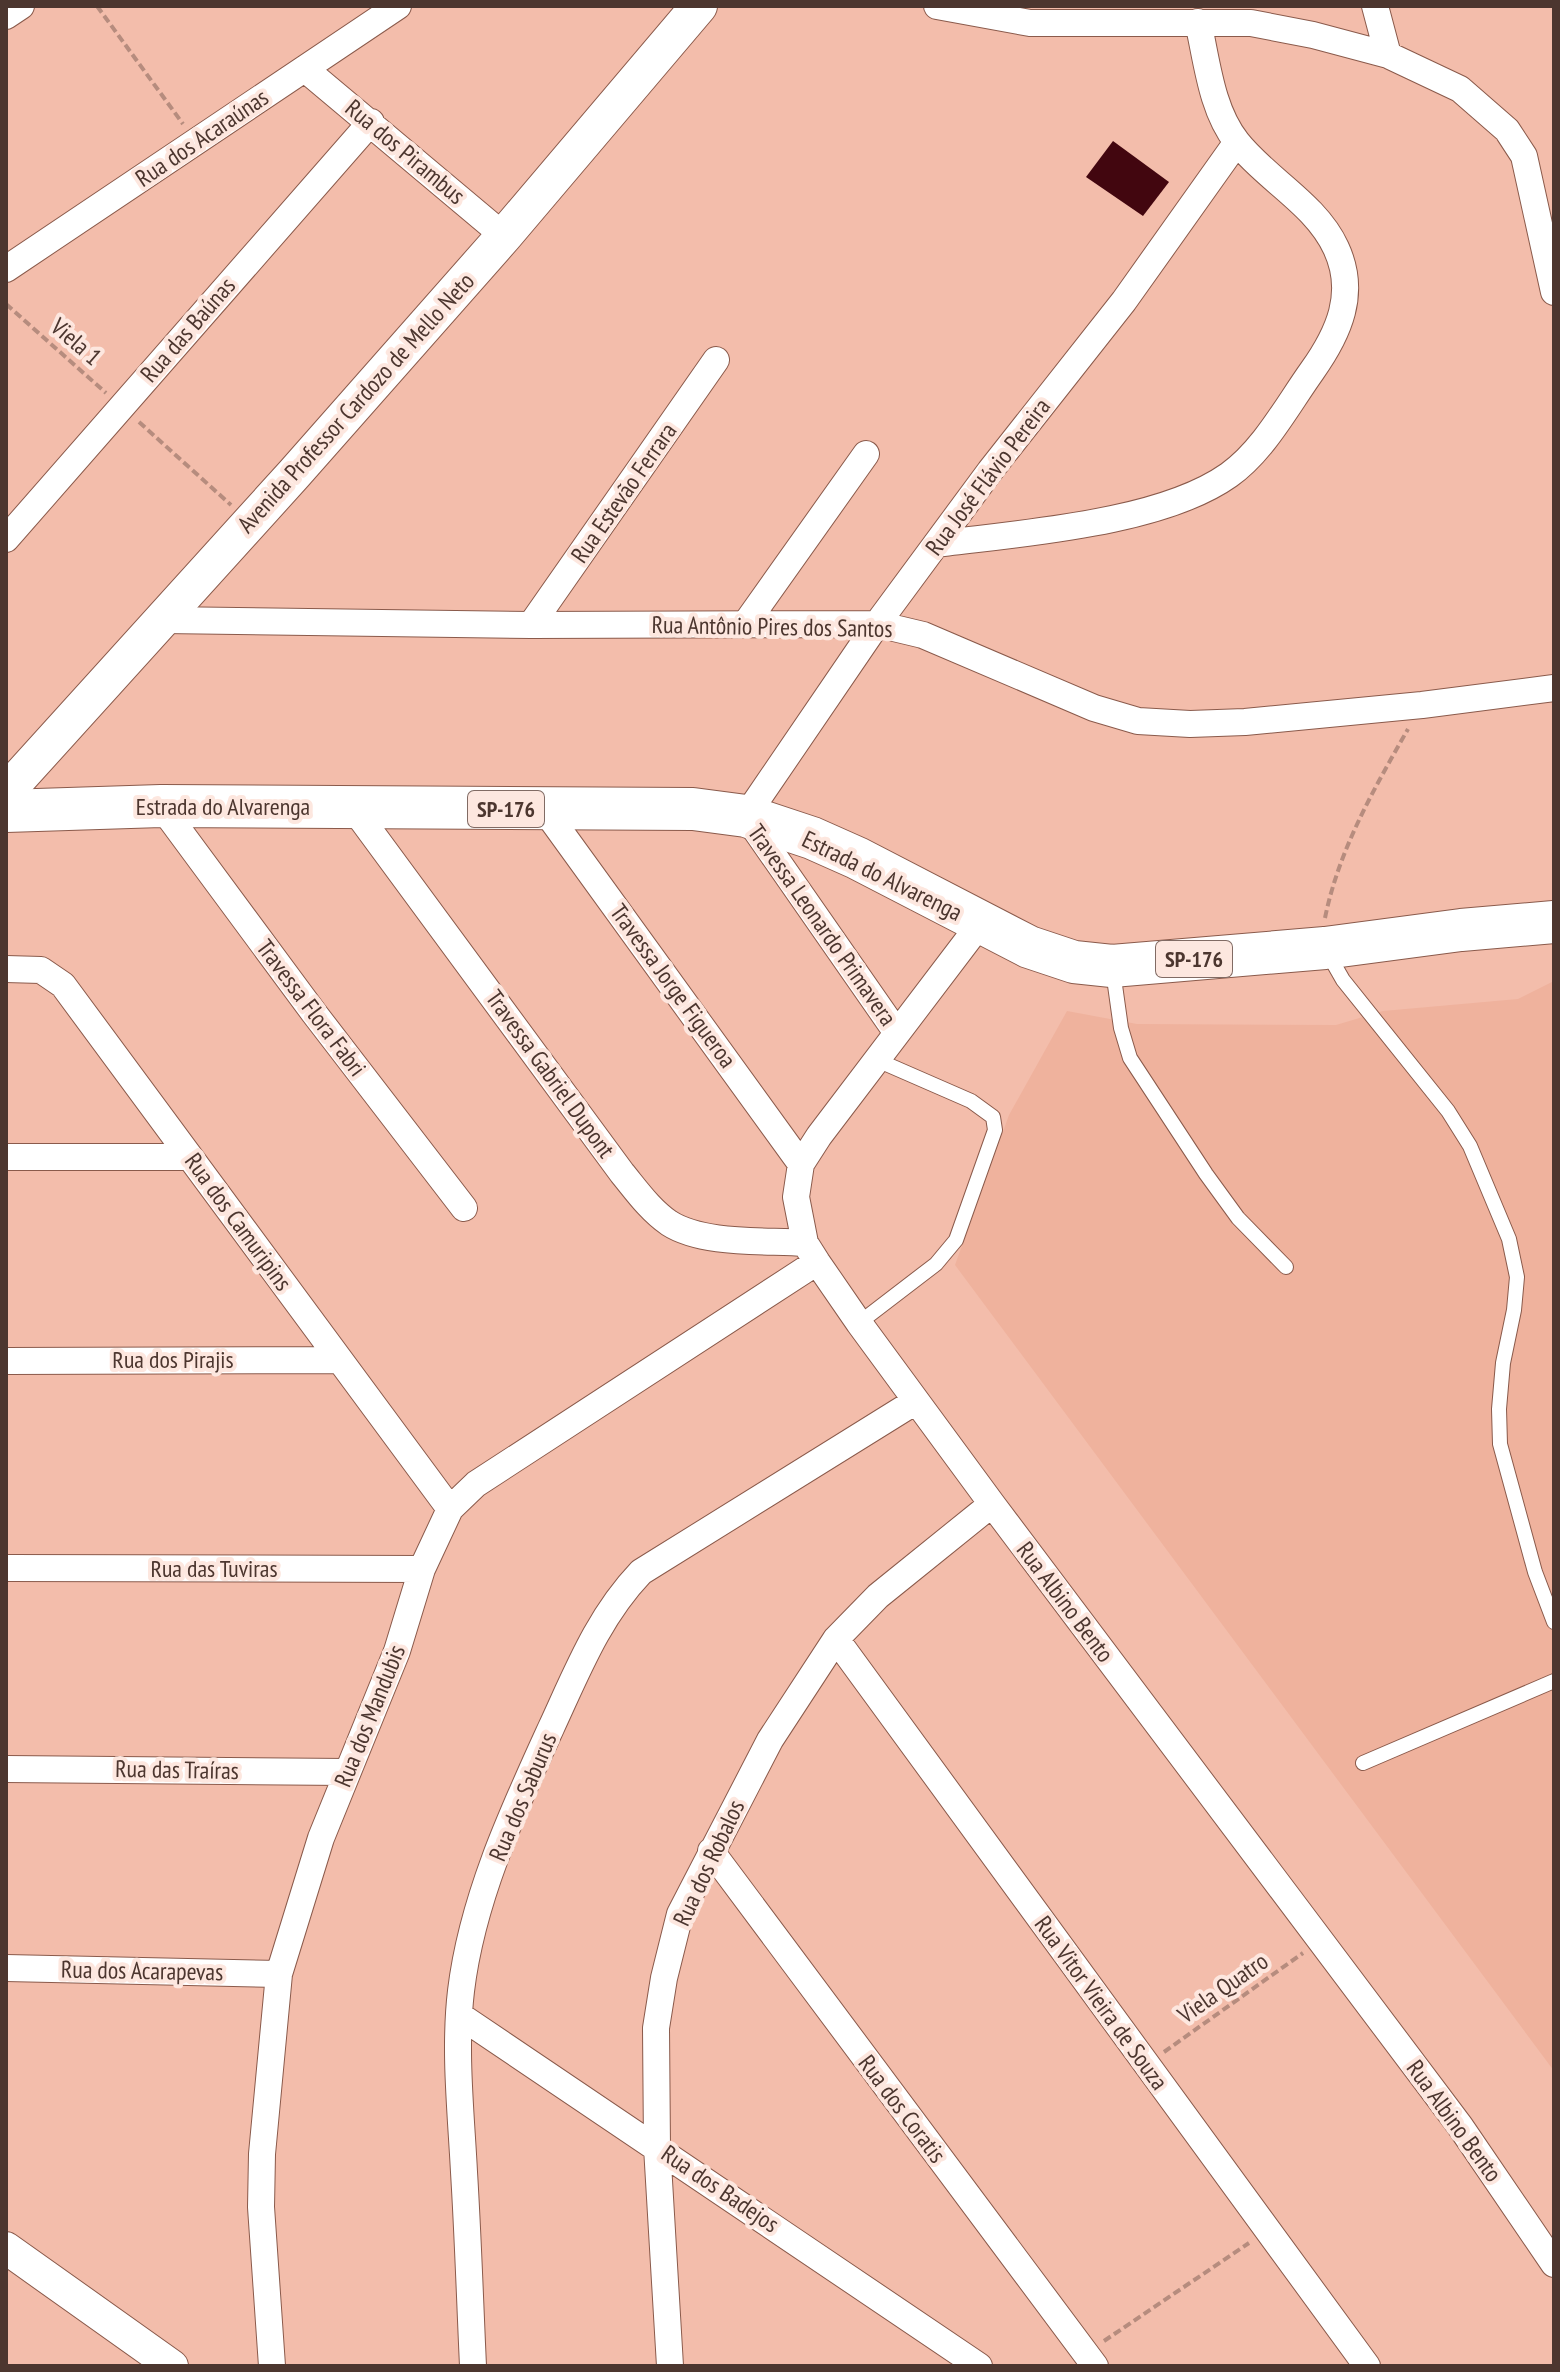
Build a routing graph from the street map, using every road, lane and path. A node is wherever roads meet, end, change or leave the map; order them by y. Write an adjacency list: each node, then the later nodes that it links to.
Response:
1 (21, 6): 7 (street)
2 (97, 6): 12 (path)
3 (398, 6): 10 (street, Rua dos Acaraúnas)
4 (699, 6): 14 (main road, Avenida Professor Cardozo de Mello Neto)
5 (937, 6): 8 (street)
6 (1375, 6): 9 (street)
7 (6, 16)
8 (1198, 22): 9 (street); 13 (street)
9 (1388, 55): 16 (street)
10 (305, 69): 11 (street, Rua dos Pirambus); 12 (street, Rua dos Acaraúnas)
11 (371, 122): 14 (street, Rua dos Pirambus); 19 (street, Rua das Baúnas)
12 (196, 142): 15 (street, Rua dos Acaraúnas)
13 (1237, 142): 23 (street, Rua José Flávio Pereira); 23 (street)
14 (504, 236): 21 (main road, Avenida Professor Cardozo de Mello Neto)
15 (6, 269)
16 (1554, 292)
17 (6, 304): 19 (path, Viela 1)
18 (716, 360): 27 (street, Rua Estevão Ferrara)
19 (122, 406): 21 (path, Viela 1); 22 (street, Rua das Baúnas)
20 (866, 454): 25 (street)
21 (250, 523): 24 (main road, Avenida Professor Cardozo de Mello Neto)
22 (6, 539)
23 (936, 544): 26 (street, Rua José Flávio Pereira)
24 (163, 620): 27 (street, Rua Antônio Pires dos Santos); 30 (main road, Avenida Professor Cardozo de Mello Neto)
25 (746, 623): 26 (street, Rua Antônio Pires dos Santos); 27 (street, Rua Antônio Pires dos Santos)
26 (877, 624): 29 (street, Rua Antônio Pires dos Santos); 35 (street, Rua José Flávio Pereira)
27 (531, 625)
28 (1554, 688): 29 (street, Rua Antônio Pires dos Santos)
29 (1422, 705): 40 (path)
30 (6, 792)
31 (161, 806): 32 (main road, Estrada do Alvarenga / SP-176); 34 (main road, Estrada do Alvarenga / SP-176); 48 (street, Travessa Flora Fabri)
32 (354, 809): 33 (main road, Estrada do Alvarenga / SP-176); 49 (street, Travessa Gabriel Dupont)
33 (544, 809): 35 (main road, Estrada do Alvarenga / SP-176); 47 (street, Travessa Jorge Figueroa)
34 (6, 811)
35 (746, 816): 37 (main road, Estrada do Alvarenga / SP-176); 43 (street, Travessa Leonardo Primavera)
36 (1554, 922): 38 (main road, Estrada do Alvarenga / SP-176)
37 (980, 924): 41 (main road, Estrada do Alvarenga / SP-176); 43 (street)
38 (1415, 935): 39 (main road, Estrada do Alvarenga / SP-176); 40 (main road, Estrada do Alvarenga / SP-176)
39 (1554, 942)
40 (1325, 948): 41 (main road, Estrada do Alvarenga / SP-176); 59 (lane)
41 (1112, 966): 50 (lane)
42 (6, 969): 46 (street, Rua dos Camuripins)
43 (897, 1033): 44 (street)
44 (877, 1060): 47 (street); 51 (lane)
45 (6, 1157): 46 (street)
46 (189, 1157): 52 (street, Rua dos Camuripins)
47 (801, 1164): 49 (street, Rua Albino Bento)
48 (464, 1208)
49 (811, 1252): 51 (street, Rua Albino Bento); 56 (street, Rua dos Mandubis)
50 (1286, 1267)
51 (859, 1323): 54 (street, Rua Albino Bento)
52 (339, 1360): 53 (street, Rua dos Pirajis); 56 (street, Rua dos Camuripins)
53 (6, 1361)
54 (916, 1401): 55 (street, Rua Albino Bento); 69 (street, Rua dos Saburus)
55 (992, 1504): 60 (street, Rua dos Robalos); 66 (street, Rua Albino Bento)
56 (450, 1509): 58 (street, Rua dos Mandubis)
57 (6, 1568): 58 (street, Rua das Tuviras)
58 (422, 1569): 64 (street, Rua dos Mandubis)
59 (1554, 1622)
60 (836, 1639): 65 (street, Rua dos Robalos); 70 (street, Rua Vitor Vieira de Souza)
61 (1554, 1681): 62 (lane)
62 (1363, 1763)
63 (6, 1769): 64 (street, Rua das Traíras)
64 (347, 1772): 68 (street, Rua dos Mandubis)
65 (711, 1851): 71 (street, Rua dos Robalos); 75 (street, Rua dos Coratis)
66 (1321, 1940): 70 (path, Viela Quatro); 74 (street, Rua Albino Bento)
67 (6, 1968): 68 (street, Rua dos Acarapevas)
68 (279, 1974): 77 (street, Rua dos Mandubis)
69 (459, 2015): 71 (street, Rua dos Badejos); 78 (street, Rua dos Saburus)
70 (1145, 2064): 72 (street, Rua Vitor Vieira de Souza)
71 (657, 2147): 79 (street, Rua dos Robalos); 80 (street, Rua dos Badejos)
72 (1268, 2230): 75 (path); 81 (street, Rua Vitor Vieira de Souza)
73 (6, 2248): 76 (street)
74 (1554, 2264)
75 (1090, 2360)
76 (172, 2366)
77 (272, 2366)
78 (473, 2366)
79 (670, 2366)
80 (979, 2366)
81 (1367, 2366)

